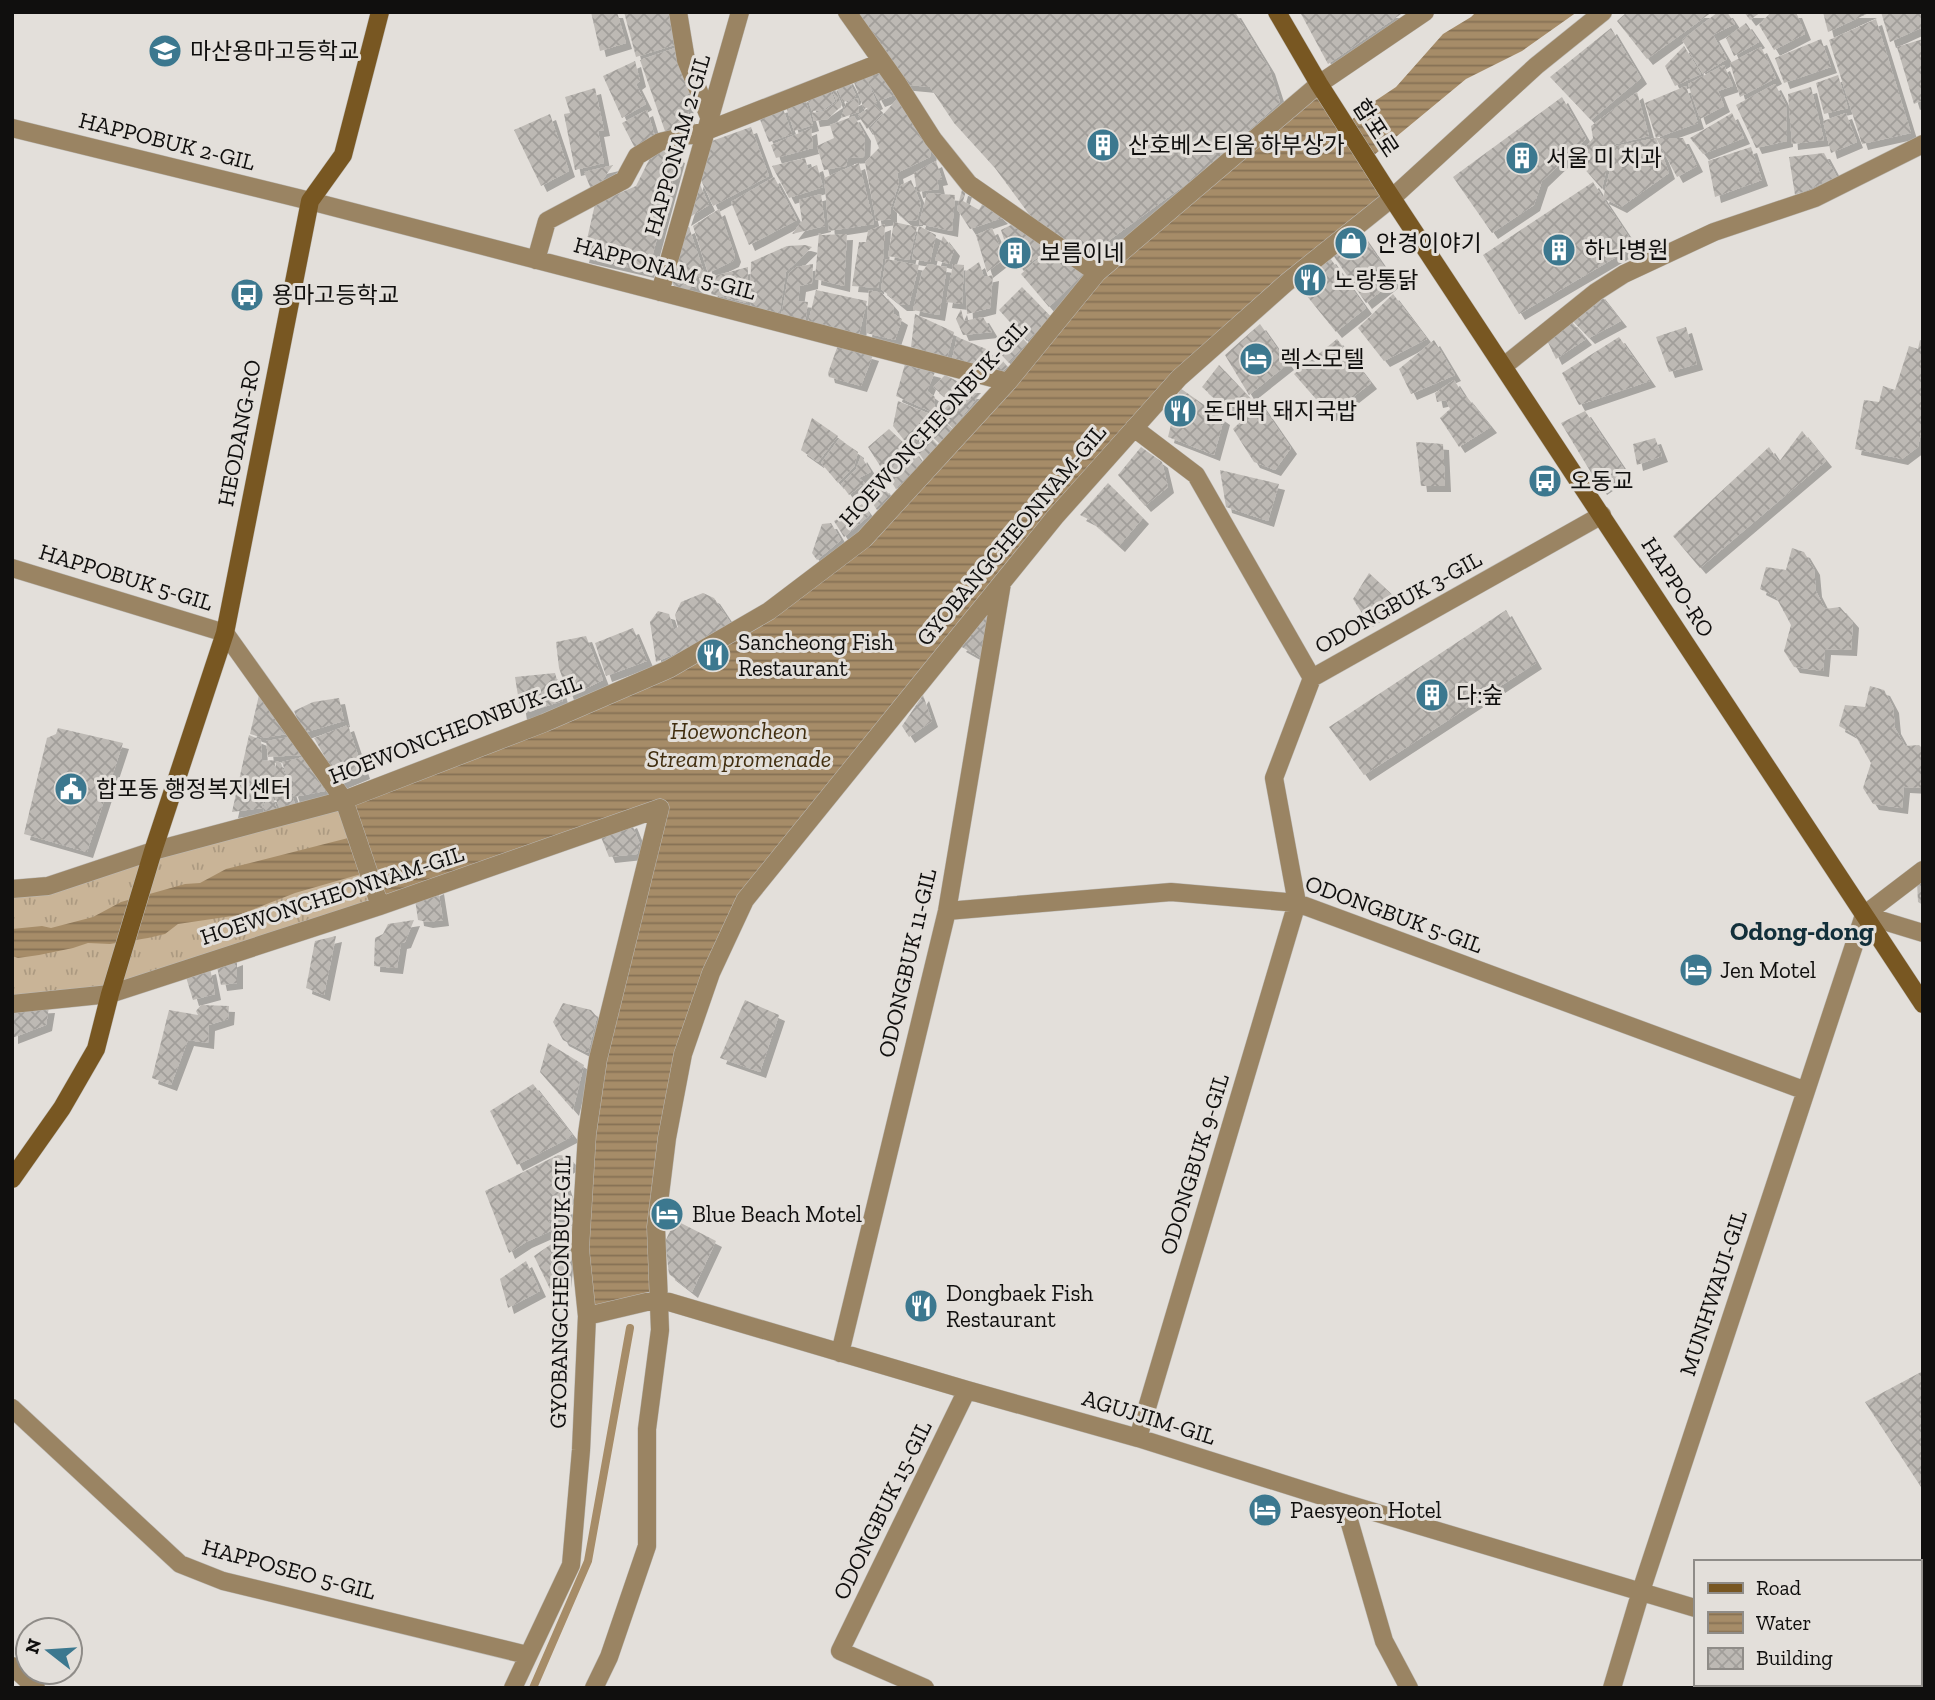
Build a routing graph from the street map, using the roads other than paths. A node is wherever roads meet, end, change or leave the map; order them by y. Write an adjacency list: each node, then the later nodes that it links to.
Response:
1 (380, 12): 14 (main road, HEODANG-RO)
2 (678, 12): 10 (street)
3 (740, 12): 10 (street, HAPPONAM 2-GIL)
4 (846, 12): 8 (street)
5 (1277, 12): 9 (main road)
6 (1425, 12): 9 (street, HOEWONCHEONBUK-GIL)
7 (1603, 12): 13 (street, GYOBANGCHEONNAM-GIL)
8 (881, 62): 10 (street); 16 (street)
9 (1319, 84): 13 (main road, 합포로); 16 (street, HOEWONCHEONBUK-GIL)
10 (708, 125): 15 (street); 17 (street, HAPPONAM 2-GIL)
11 (12, 128): 14 (street, HAPPOBUK 2-GIL)
12 (1923, 144): 18 (street)
13 (1392, 198): 18 (main road, HAPPO-RO); 20 (street, GYOBANGCHEONNAM-GIL)
14 (310, 201): 15 (street, HAPPONAM 5-GIL); 24 (main road, HEODANG-RO)
15 (536, 260): 17 (street, HAPPONAM 5-GIL)
16 (1097, 273): 19 (street, HOEWONCHEONBUK-GIL)
17 (660, 292): 19 (street, HAPPONAM 5-GIL)
18 (1504, 366): 21 (main road, HAPPO-RO)
19 (1008, 382): 26 (street, HOEWONCHEONBUK-GIL)
20 (1134, 428): 23 (street, GYOBANGCHEONNAM-GIL); 25 (street)
21 (1602, 515): 25 (street, ODONGBUK 3-GIL); 34 (main road, HAPPO-RO)
22 (12, 568): 24 (street, HAPPOBUK 5-GIL)
23 (1002, 581): 33 (street, ODONGBUK 11-GIL); 41 (street, GYOBANGCHEONNAM-GIL)
24 (225, 633): 26 (street); 28 (main road, HEODANG-RO)
25 (1312, 678): 31 (street, ODONGBUK 3-GIL)
26 (344, 800): 28 (street, HOEWONCHEONBUK-GIL); 32 (street)
27 (660, 808): 32 (street, HOEWONCHEONNAM-GIL); 42 (street, GYOBANGCHEONBUK-GIL)
28 (151, 859): 30 (street, HOEWONCHEONBUK-GIL); 36 (main road, HEODANG-RO)
29 (1923, 870): 34 (street)
30 (12, 889)
31 (1297, 903): 33 (street, ODONGBUK 5-GIL); 39 (street, ODONGBUK 5-GIL); 46 (street, ODONGBUK 9-GIL)
32 (380, 906): 36 (street, HOEWONCHEONNAM-GIL)
33 (947, 911): 43 (street, ODONGBUK 11-GIL)
34 (1864, 915): 35 (street); 38 (main road, HAPPO-RO); 39 (street, MUNHWAUI-GIL)
35 (1923, 933)
36 (110, 994): 37 (street, HOEWONCHEONNAM-GIL); 40 (main road)
37 (12, 1004)
38 (1923, 1004)
39 (1806, 1091): 48 (street, MUNHWAUI-GIL)
40 (12, 1179)
41 (659, 1298): 42 (street); 43 (street, AGUJJIM-GIL); 54 (street, GYOBANGCHEONNAM-GIL)
42 (587, 1316): 50 (street, GYOBANGCHEONBUK-GIL)
43 (841, 1353): 44 (street, AGUJJIM-GIL)
44 (967, 1390): 46 (street, AGUJJIM-GIL); 55 (street, ODONGBUK 15-GIL)
45 (12, 1408): 50 (street, HAPPOSEO 5-GIL)
46 (1138, 1438): 47 (street, AGUJJIM-GIL)
47 (1344, 1503): 48 (street, AGUJJIM-GIL); 56 (street)
48 (1641, 1591): 49 (street, AGUJJIM-GIL); 57 (street, MUNHWAUI-GIL)
49 (1694, 1608)
50 (527, 1655): 53 (street, GYOBANGCHEONBUK-GIL)
51 (12, 1666): 52 (street)
52 (36, 1688)
53 (513, 1688)
54 (594, 1688)
55 (925, 1688)
56 (1409, 1688)
57 (1612, 1688)

